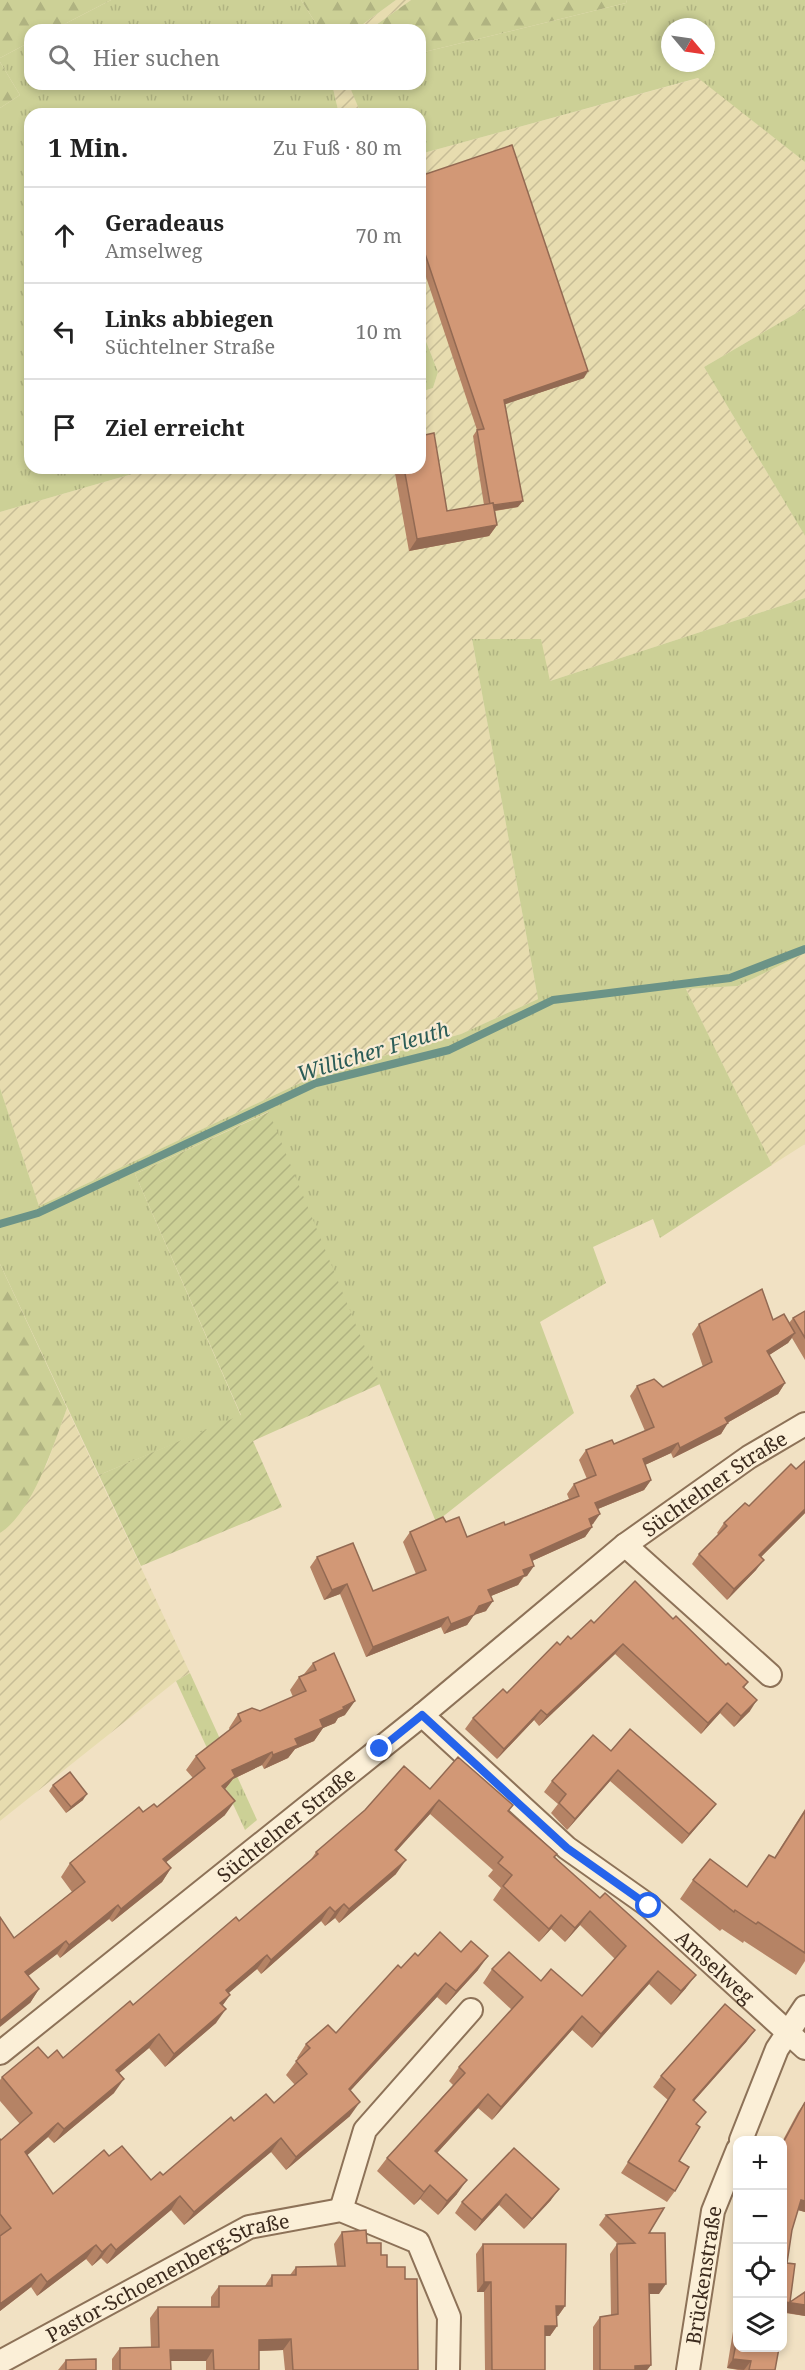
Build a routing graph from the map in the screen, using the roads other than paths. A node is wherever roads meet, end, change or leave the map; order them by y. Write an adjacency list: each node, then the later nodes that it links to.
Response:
1 (805, 1424): 2 (street, Süchtelner Straße)
2 (625, 1545): 3 (street, Süchtelner Straße); 4 (street, Süchtelner Straße)
3 (770, 1675)
4 (422, 1715): 7 (street, Amselweg); 8 (street, Süchtelner Straße)
5 (805, 2007): 7 (street)
6 (471, 2010): 11 (street)
7 (796, 2041): 9 (street)
8 (0, 2053)
9 (743, 2136)
10 (733, 2161): 14 (street, Brückenstraße)
11 (341, 2210): 12 (street, Pastor-Schoenenberg-Straße); 13 (street)
12 (0, 2362)
13 (448, 2370)
14 (688, 2370)

